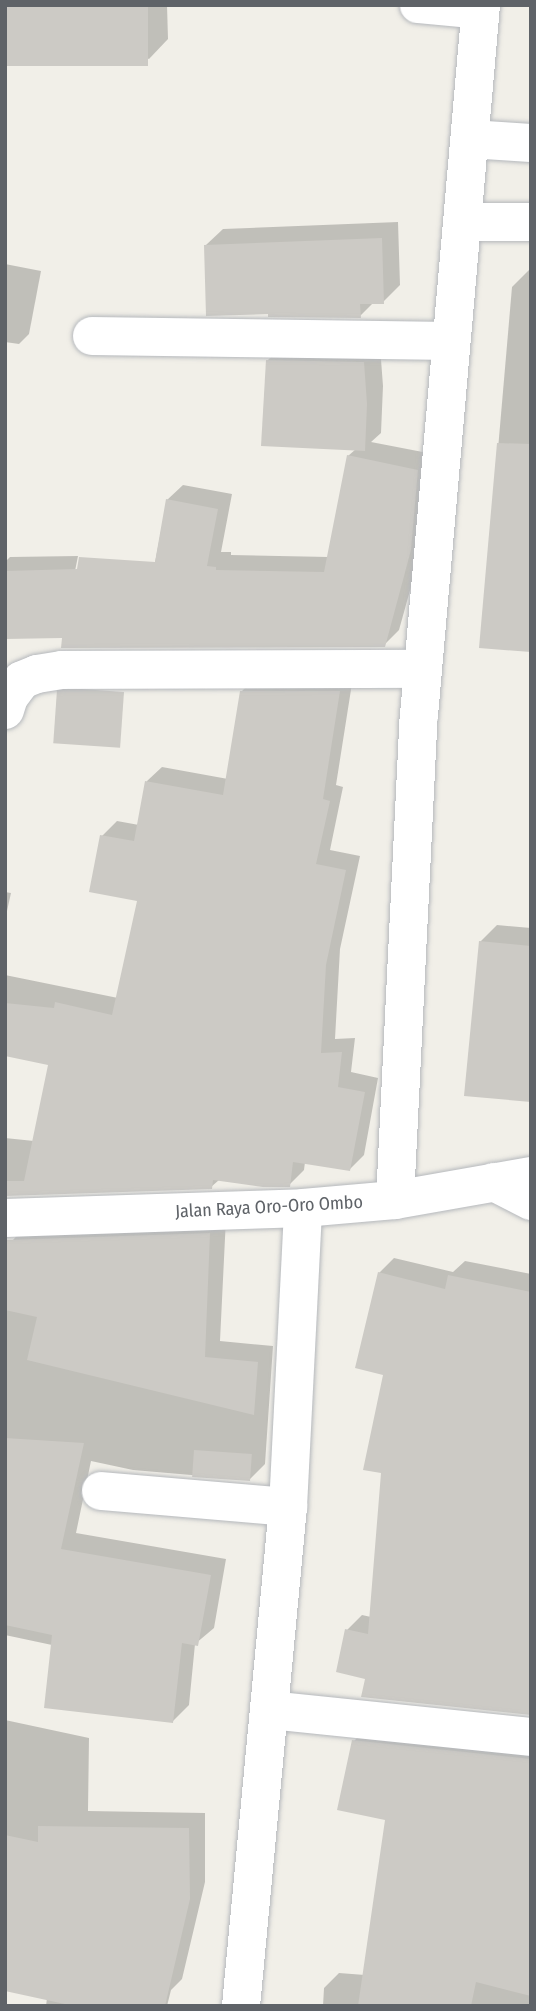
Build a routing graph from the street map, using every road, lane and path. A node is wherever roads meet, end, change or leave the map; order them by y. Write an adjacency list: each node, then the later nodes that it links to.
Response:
1 (417, 5): 2 (lane)
2 (481, 8): 3 (street)
3 (470, 139): 4 (street); 5 (street)
4 (531, 144)
5 (464, 222): 6 (street); 8 (street)
6 (531, 222)
7 (92, 336): 8 (street)
8 (451, 341): 9 (street)
9 (423, 669): 10 (street); 12 (street)
10 (5, 710)
11 (513, 1179): 12 (street, Jalan Raya Oro-Oro Ombo); 13 (street)
12 (395, 1200): 14 (street, Jalan Raya Oro-Oro Ombo)
13 (531, 1201)
14 (303, 1208): 15 (street, Jalan Raya Oro-Oro Ombo); 17 (street)
15 (5, 1218)
16 (101, 1491): 17 (street)
17 (288, 1507): 18 (street)
18 (270, 1710): 19 (street); 20 (street)
19 (531, 1738)
20 (241, 2006)

